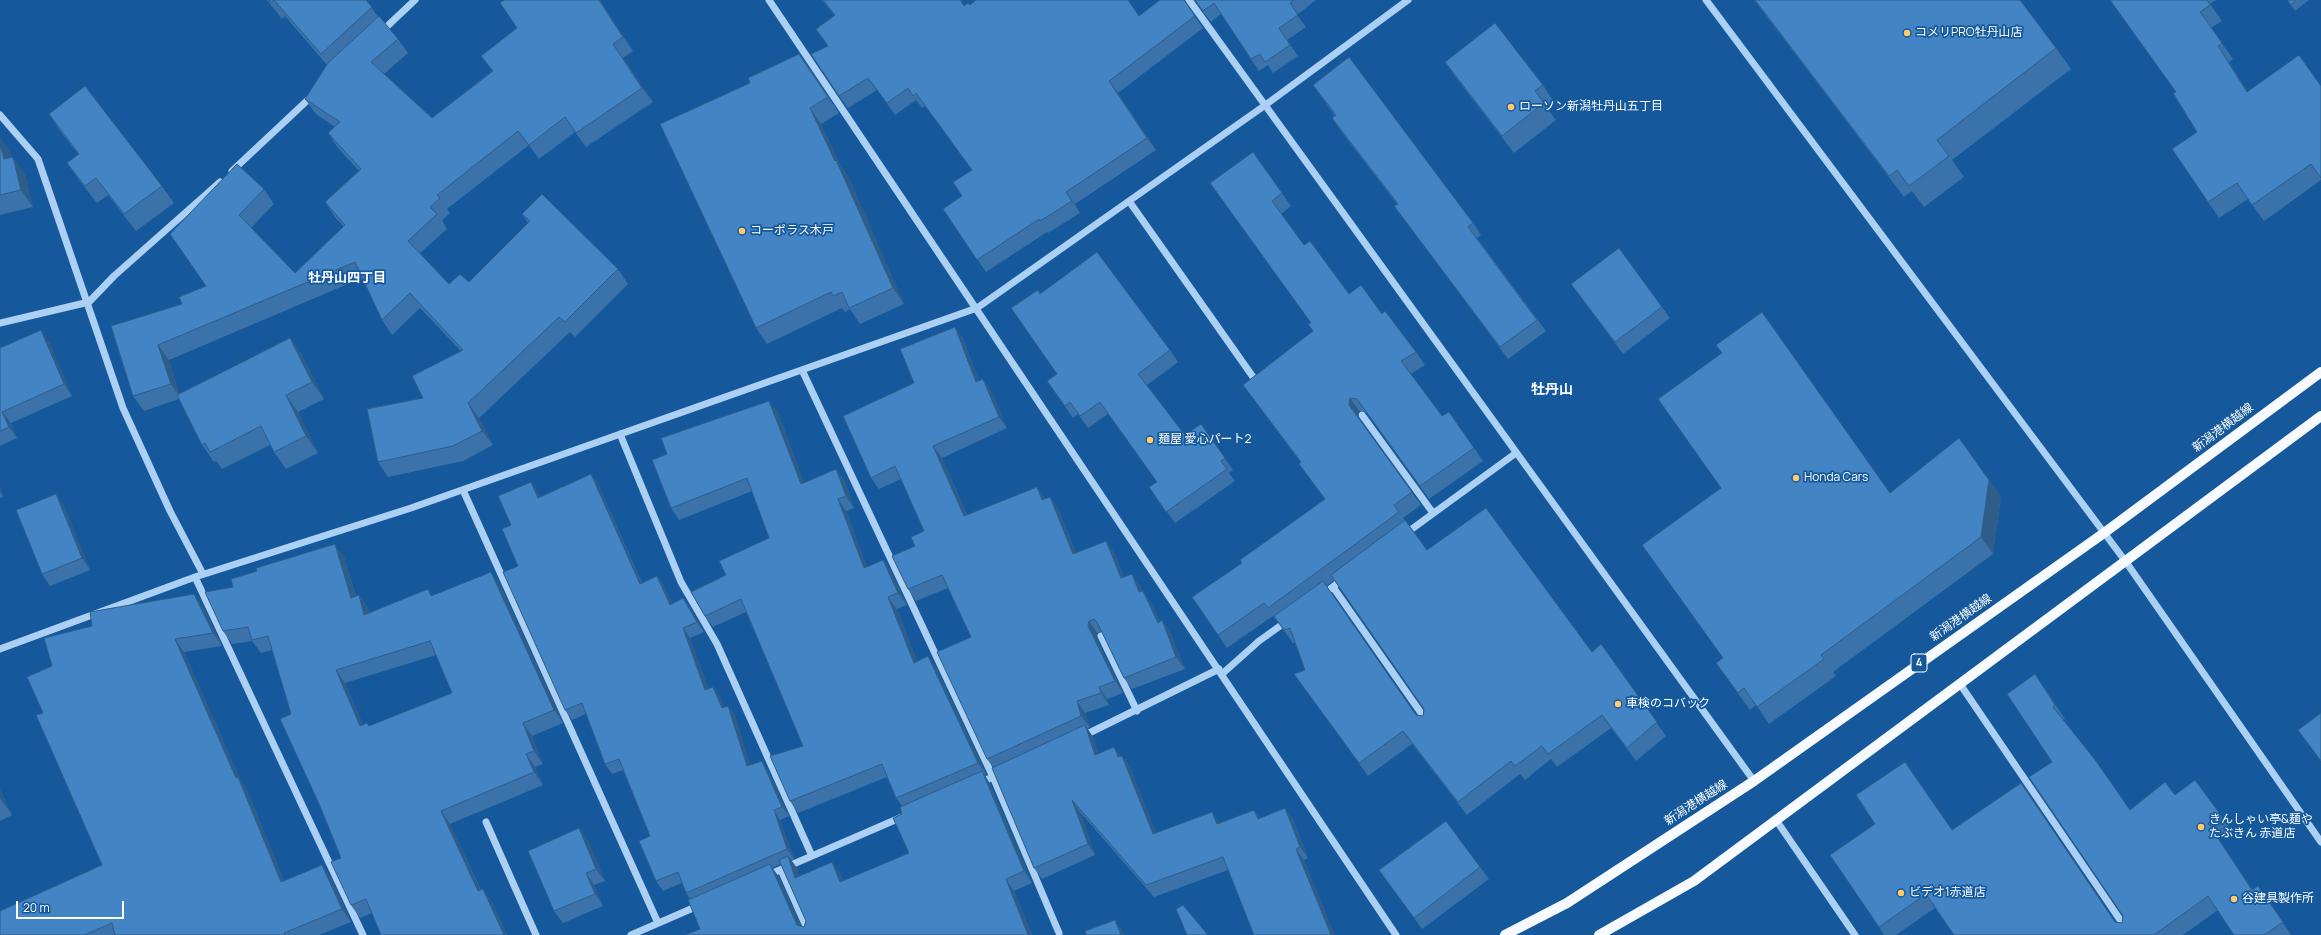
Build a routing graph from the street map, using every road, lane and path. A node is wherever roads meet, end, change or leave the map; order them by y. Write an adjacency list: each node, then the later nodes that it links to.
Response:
1 (415, 0): 6 (street)
2 (769, 0): 12 (street)
3 (1189, 0): 8 (street)
4 (1408, 0): 8 (street)
5 (1706, 0): 23 (street)
6 (374, 38)
7 (316, 92): 11 (street)
8 (1264, 106): 10 (street); 20 (street)
9 (0, 115): 11 (street)
10 (1129, 201): 12 (street); 16 (street)
11 (89, 302): 13 (street); 27 (street)
12 (977, 308): 14 (street); 34 (street)
13 (0, 323)
14 (802, 370): 19 (street); 40 (street)
15 (2321, 372): 23 (main road, 新潟港横越線 / 4)
16 (1258, 384)
17 (1362, 415): 22 (street)
18 (2321, 416): 25 (main road)
19 (620, 434): 21 (street); 47 (street)
20 (1516, 453): 22 (street); 41 (street)
21 (463, 490): 27 (street); 51 (street)
22 (1433, 514): 24 (street)
23 (2104, 533): 25 (street); 41 (main road, 新潟港横越線 / 4)
24 (1396, 541)
25 (2126, 562): 35 (main road); 46 (street)
26 (1352, 573): 29 (street)
27 (203, 574): 28 (street)
28 (195, 576): 33 (street); 55 (street)
29 (1333, 587): 30 (street); 37 (street)
30 (1315, 600)
31 (1296, 614): 34 (street)
32 (1101, 636): 36 (street)
33 (0, 649)
34 (1221, 671): 36 (street); 60 (street)
35 (1960, 684): 44 (main road); 54 (street)
36 (1137, 711): 38 (street)
37 (1429, 725)
38 (1072, 741)
39 (1007, 770): 40 (street)
40 (992, 777): 42 (street); 53 (street)
41 (1754, 780): 61 (main road, 新潟港横越線 / 4)
42 (971, 787)
43 (906, 815): 47 (street)
44 (1776, 820): 62 (main road); 63 (street)
45 (486, 822): 56 (street)
46 (2321, 842)
47 (812, 856): 48 (street)
48 (781, 870): 49 (street); 59 (street)
49 (760, 879)
50 (709, 901): 51 (street)
51 (658, 923): 52 (street)
52 (649, 927): 57 (street); 58 (street)
53 (1059, 933)
54 (2129, 933)
55 (363, 935)
56 (536, 935)
57 (631, 935)
58 (652, 935)
59 (810, 935)
60 (1396, 935)
61 (1505, 935)
62 (1599, 935)
63 (1855, 935)

